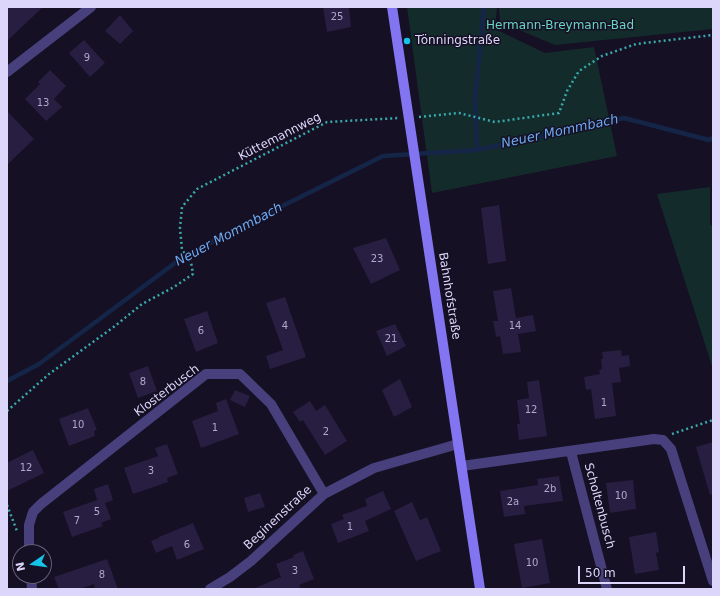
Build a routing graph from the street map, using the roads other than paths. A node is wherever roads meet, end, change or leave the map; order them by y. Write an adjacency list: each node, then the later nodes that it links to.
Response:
1 (91, 7): 3 (street)
2 (392, 7): 4 (street, Bahnhofstraße)
3 (7, 72)
4 (458, 444): 6 (street, Bahnhofstraße); 7 (street, Beginenstraße)
5 (571, 452): 6 (street, Scholtenbusch); 9 (street, Scholtenbusch); 12 (street, Scholtenbusch)
6 (462, 466): 11 (street, Bahnhofstraße)
7 (324, 494): 8 (street, Klosterbusch); 10 (street, Beginenstraße)
8 (28, 544)
9 (713, 581)
10 (210, 589)
11 (480, 589)
12 (607, 589)

